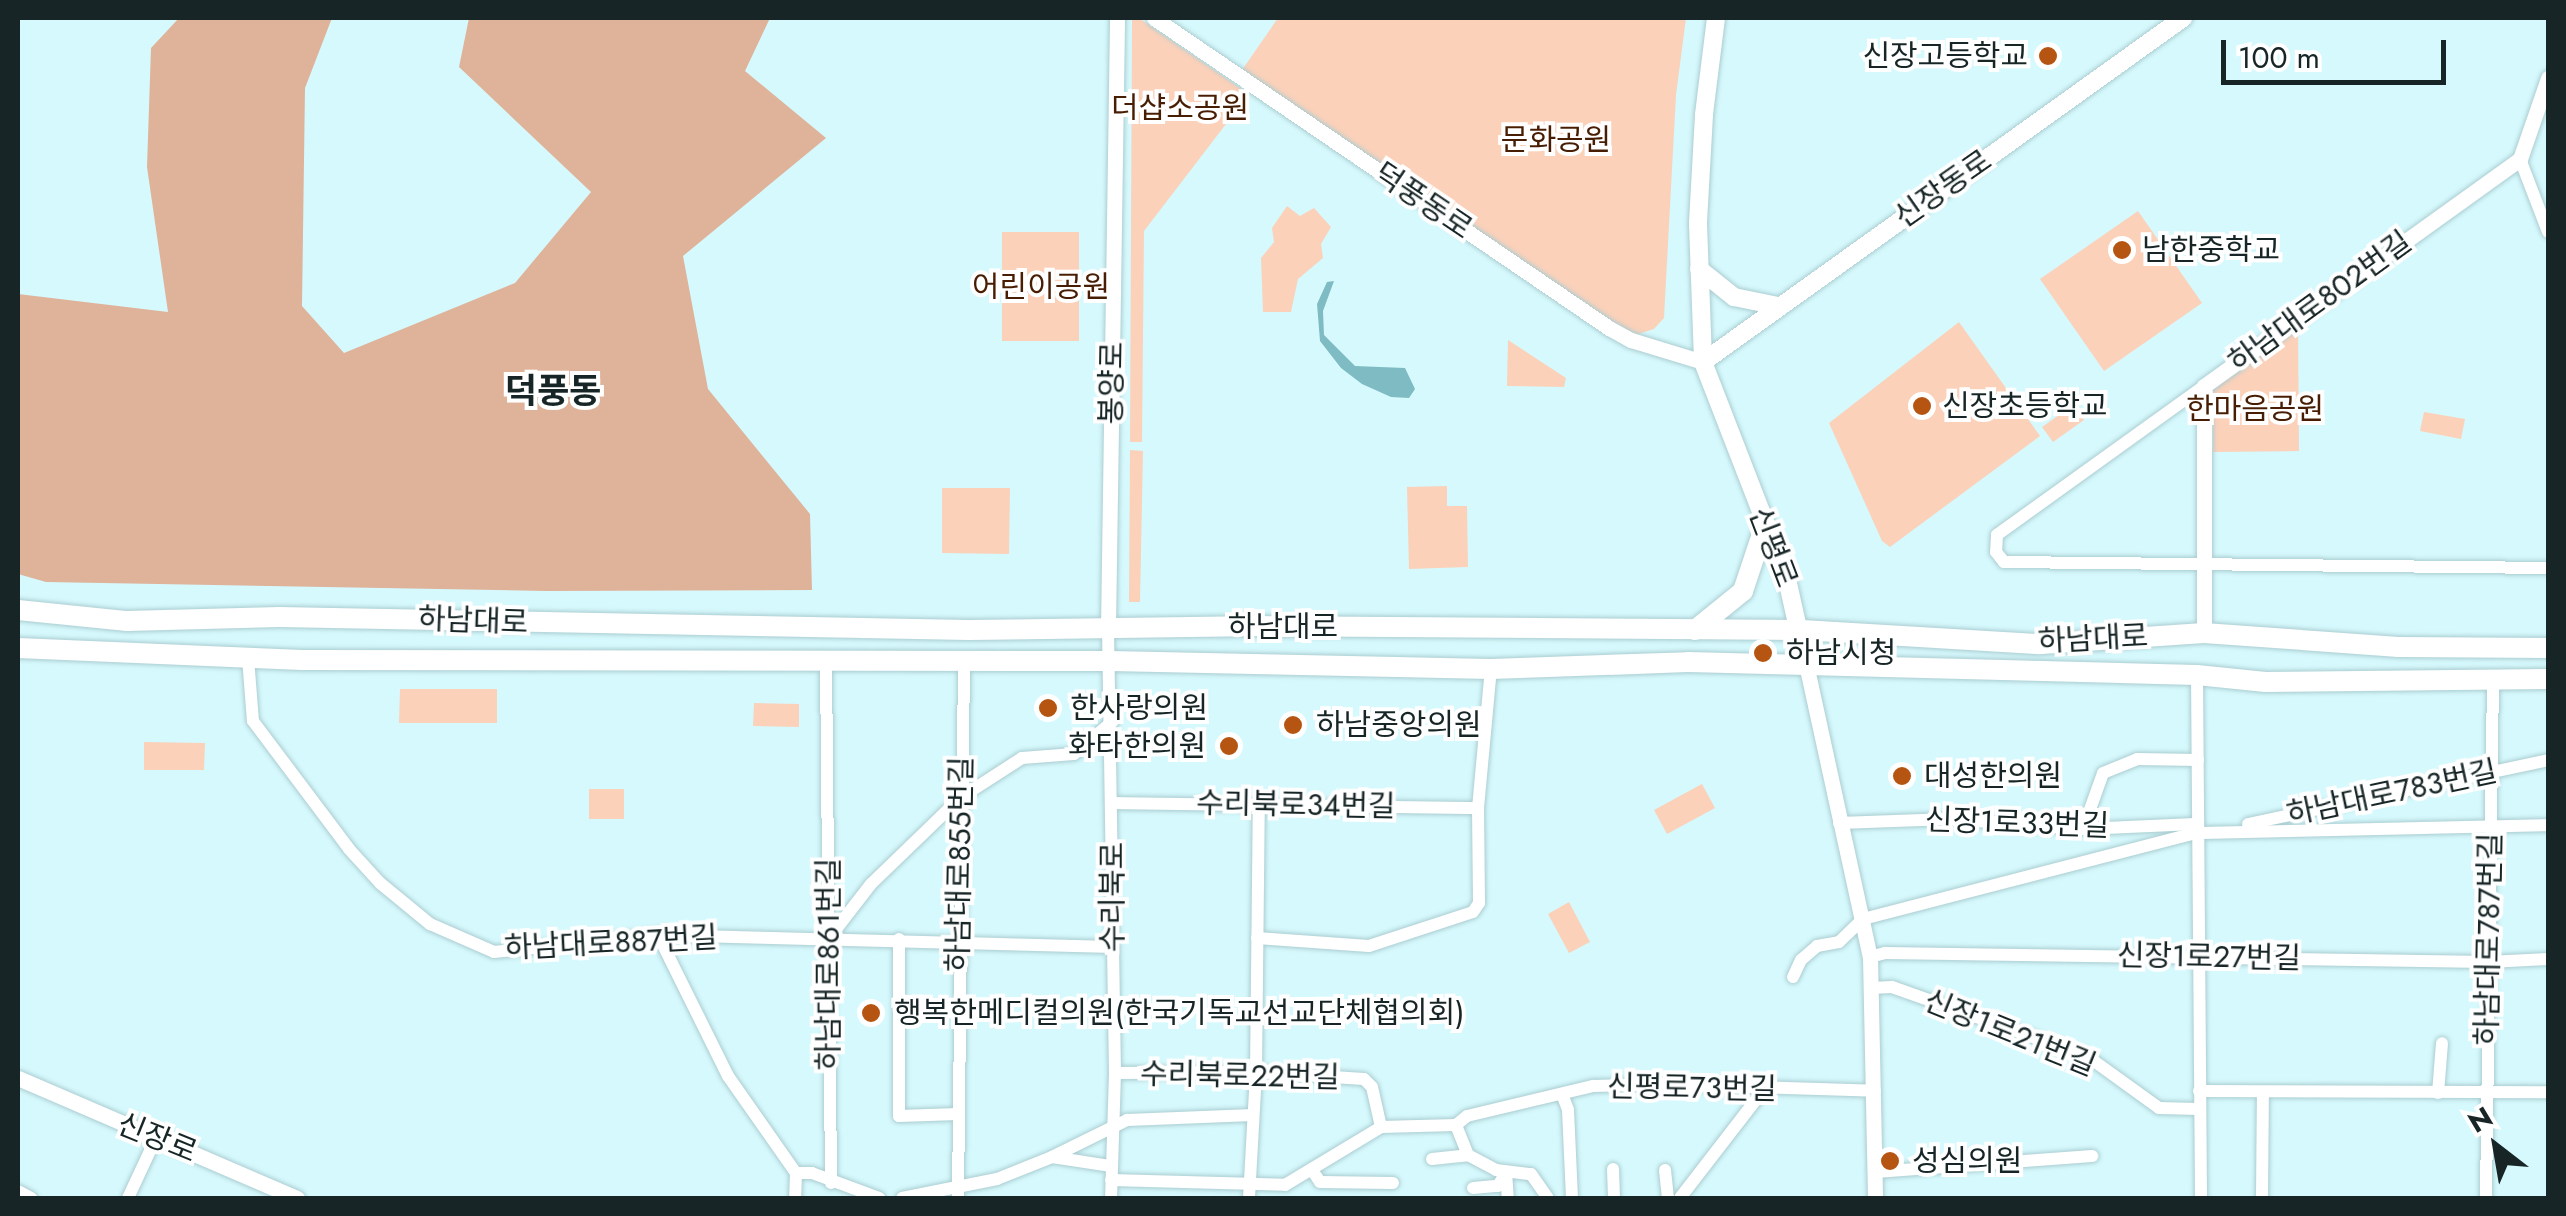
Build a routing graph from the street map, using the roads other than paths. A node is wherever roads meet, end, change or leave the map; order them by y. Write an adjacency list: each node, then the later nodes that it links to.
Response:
1 (1118, 18): 16 (street, 봉양로)
2 (1154, 18): 10 (street, 덕풍동로)
3 (1716, 18): 8 (main road, 신평로)
4 (2183, 18): 9 (main road, 신장동로)
5 (2548, 78): 6 (street)
6 (2520, 159): 7 (street); 11 (street, 하남대로802번길)
7 (2548, 232)
8 (1698, 269): 9 (main road); 10 (main road, 신평로)
9 (1778, 306): 10 (main road, 신장동로)
10 (1703, 362): 12 (main road, 신평로)
11 (2204, 386): 13 (street, 하남대로802번길); 13 (street)
12 (1765, 525): 17 (main road); 18 (main road, 신평로)
13 (2204, 565): 14 (street); 19 (street, 하남대로802번길)
14 (2548, 568)
15 (18, 610): 16 (main road, 하남대로)
16 (1108, 628): 17 (main road, 하남대로); 23 (street, 수리북로)
17 (1696, 630): 18 (main road, 하남대로)
18 (1802, 630): 19 (main road, 하남대로); 26 (main road, 신평로)
19 (2204, 633): 21 (main road, 하남대로)
20 (18, 648): 22 (main road, 하남대로)
21 (2548, 648)
22 (248, 658): 24 (main road, 하남대로); 46 (street, 하남대로887번길)
23 (1110, 661): 25 (main road, 하남대로); 27 (main road, 하남대로); 31 (street, 수리북로)
24 (826, 662): 25 (main road, 하남대로); 47 (street, 하남대로861번길)
25 (964, 662): 35 (street, 하남대로855번길)
26 (1806, 664): 27 (main road, 하남대로); 28 (main road, 하남대로); 39 (street, 신평로)
27 (1491, 669): 38 (street)
28 (2198, 675): 30 (main road, 하남대로); 32 (street)
29 (2548, 679): 30 (main road, 하남대로)
30 (2494, 680): 34 (street, 하남대로787번길)
31 (1113, 721): 35 (street); 36 (street, 수리북로)
32 (2198, 760): 41 (street); 44 (street)
33 (2548, 760): 34 (street, 하남대로783번길)
34 (2492, 773): 42 (street, 하남대로783번길); 43 (street, 하남대로787번길)
35 (960, 798): 47 (street); 50 (street, 하남대로855번길)
36 (1114, 804): 37 (street, 수리북로34번길); 51 (street, 수리북로)
37 (1259, 804): 38 (street, 수리북로34번길); 48 (street)
38 (1478, 808): 48 (street)
39 (1839, 824): 44 (street, 신장1로33번길); 45 (street, 신평로)
40 (2548, 825): 43 (street, 신장1로33번길)
41 (2196, 828): 42 (street, 신장1로33번길); 44 (street, 신장1로33번길); 45 (street); 52 (street)
42 (2236, 828): 43 (street, 신장1로33번길)
43 (2490, 828): 55 (street, 하남대로787번길)
44 (2083, 829)
45 (1863, 919): 53 (street, 신평로); 56 (street)
46 (658, 934): 47 (street, 하남대로887번길); 86 (street)
47 (830, 937): 49 (street, 하남대로887번길); 88 (street, 하남대로861번길)
48 (1257, 938): 60 (street)
49 (899, 940): 50 (street, 하남대로887번길); 71 (street)
50 (959, 942): 51 (street, 하남대로887번길); 71 (street, 하남대로855번길)
51 (1113, 947): 59 (street, 수리북로)
52 (2197, 955): 53 (street, 신장1로27번길); 55 (street, 신장1로27번길); 63 (street)
53 (1870, 957): 57 (street, 신평로)
54 (2548, 959): 55 (street, 신장1로27번길)
55 (2488, 962): 64 (street, 하남대로787번길)
56 (1793, 977)
57 (1871, 988): 65 (street, 신평로); 70 (street, 신장1로21번길)
58 (2442, 1043): 68 (street)
59 (1115, 1072): 60 (street, 수리북로22번길); 73 (street, 수리북로)
60 (1256, 1072): 72 (street); 75 (street, 수리북로22번길)
61 (18, 1078): 76 (street, 신장로)
62 (1765, 1088): 65 (street, 신평로73번길); 69 (street, 신평로73번길); 107 (street)
63 (2199, 1091): 67 (street); 70 (street)
64 (2487, 1091): 66 (street); 68 (street); 111 (street, 하남대로787번길)
65 (1875, 1092): 85 (street, 신평로)
66 (2548, 1092)
67 (2264, 1093): 68 (street); 110 (street)
68 (2438, 1093)
69 (1562, 1094): 74 (street, 신평로73번길); 104 (street)
70 (2199, 1109): 109 (street)
71 (958, 1114): 93 (street, 하남대로855번길)
72 (1253, 1115): 73 (street); 94 (street)
73 (1114, 1125): 79 (street); 87 (street, 수리북로)
74 (1456, 1125): 75 (street, 신평로73번길); 77 (street)
75 (1381, 1127): 82 (street)
76 (156, 1138): 95 (street, 신장로); 97 (street)
77 (1468, 1155): 80 (street); 84 (street)
78 (2092, 1156): 85 (street)
79 (1052, 1157): 87 (street); 93 (street)
80 (1432, 1159)
81 (1613, 1168): 105 (street)
82 (1312, 1170): 92 (street); 94 (street)
83 (1665, 1170): 106 (street)
84 (1506, 1172): 90 (street); 102 (street); 103 (street)
85 (1875, 1172): 108 (street, 신평로)
86 (796, 1173): 88 (street); 98 (street)
87 (1111, 1173): 94 (street); 101 (street, 수리북로)
88 (831, 1183): 99 (street)
89 (1392, 1184): 92 (street)
90 (1473, 1188)
91 (18, 1191): 96 (street)
92 (1373, 1191)
93 (958, 1193): 100 (street)
94 (1249, 1193)
95 (289, 1197)
96 (31, 1198)
97 (128, 1198)
98 (795, 1198)
99 (879, 1198)
100 (902, 1198)
101 (1111, 1198)
102 (1508, 1198)
103 (1548, 1198)
104 (1572, 1198)
105 (1614, 1198)
106 (1668, 1198)
107 (1680, 1198)
108 (1875, 1198)
109 (2201, 1198)
110 (2262, 1198)
111 (2486, 1198)

